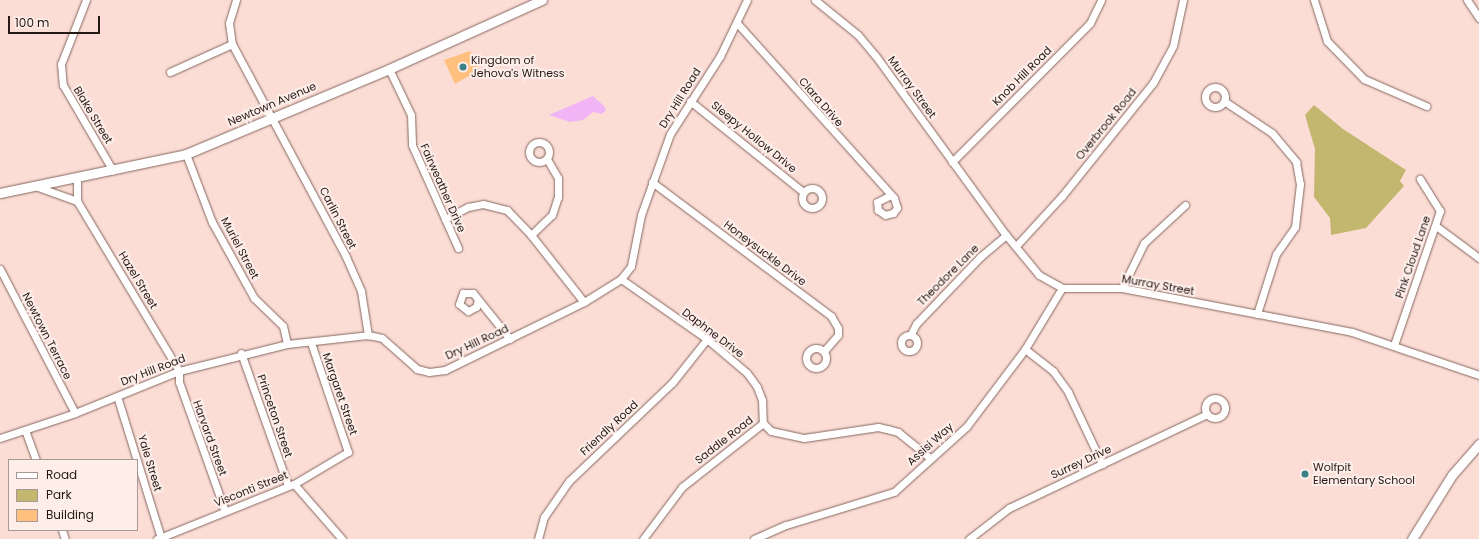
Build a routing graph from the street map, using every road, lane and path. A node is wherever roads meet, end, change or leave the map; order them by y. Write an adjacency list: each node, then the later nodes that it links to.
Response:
1 (86, 0): 22 (street, Blake Street)
2 (236, 0): 12 (street)
3 (542, 0): 13 (main road, Newtown Avenue)
4 (747, 0): 11 (street, Dry Hill Road)
5 (815, 0): 21 (street, Murray Street)
6 (1101, 0): 21 (street, Knob Hill Road)
7 (1183, 0): 36 (street, Overbrook Road)
8 (1314, 0): 17 (street)
9 (1467, 0): 10 (street)
10 (1479, 18)
11 (737, 23): 15 (street, Dry Hill Road); 29 (street, Clara Drive)
12 (232, 44): 14 (street); 18 (street, Carlin Street)
13 (388, 70): 18 (main road, Newtown Avenue); 32 (street, Fairweather Drive)
14 (170, 72)
15 (690, 101): 25 (street, Dry Hill Road); 27 (street, Sleepy Hollow Drive)
16 (1224, 102): 45 (street)
17 (1426, 106)
18 (273, 116): 19 (main road, Newtown Avenue); 47 (street, Carlin Street)
19 (186, 154): 22 (main road, Newtown Avenue); 51 (street, Muriel Street)
20 (547, 159): 34 (street)
21 (952, 162): 35 (street, Murray Street)
22 (113, 171): 23 (main road, Newtown Avenue)
23 (77, 178): 26 (main road, Newtown Avenue); 30 (street)
24 (1420, 179): 33 (street, Pink Cloud Lane)
25 (652, 182): 40 (street, Dry Hill Road); 54 (street, Honeysuckle Drive)
26 (35, 186): 28 (main road, Newtown Avenue); 30 (street)
27 (803, 192)
28 (0, 193)
29 (889, 196)
30 (77, 201): 56 (street, Hazel Street)
31 (1185, 204): 42 (street)
32 (446, 218): 34 (street); 37 (street, Fairweather Drive)
33 (1436, 226): 38 (street); 52 (street, Pink Cloud Lane)
34 (531, 235): 44 (street)
35 (1006, 235): 36 (street, Murray Street); 46 (street, Theodore Lane)
36 (1016, 246): 41 (street, Murray Street)
37 (458, 248)
38 (1479, 258)
39 (0, 269): 59 (street, Newtown Terrace)
40 (621, 280): 44 (street, Dry Hill Road); 49 (street, Daphne Drive)
41 (1062, 288): 42 (street, Murray Street); 53 (street, Assisi Way)
42 (1122, 288): 45 (street, Murray Street)
43 (478, 300): 48 (street)
44 (584, 302): 48 (street, Dry Hill Road)
45 (1257, 314): 52 (street, Murray Street)
46 (911, 334)
47 (368, 336): 48 (street, Dry Hill Road); 50 (street, Dry Hill Road)
48 (510, 339)
49 (707, 340): 61 (street, Daphne Drive); 75 (street, Friendly Road)
50 (311, 343): 51 (street, Dry Hill Road); 65 (street, Margaret Street)
51 (288, 344): 55 (street, Dry Hill Road)
52 (1394, 345): 57 (street, Murray Street)
53 (1026, 349): 66 (street, Assisi Way); 69 (street)
54 (824, 351)
55 (241, 353): 56 (street, Dry Hill Road); 71 (street, Princeton Street)
56 (179, 371): 58 (street, Dry Hill Road); 72 (street, Harvard Street)
57 (1479, 375)
58 (117, 396): 59 (street, Dry Hill Road); 68 (street, Yale Street)
59 (75, 413): 62 (street, Dry Hill Road)
60 (1207, 414): 69 (street, Surrey Drive)
61 (763, 423): 66 (street, Saddle Road); 76 (street, Saddle Road)
62 (25, 430): 63 (street, Dry Hill Road); 67 (street)
63 (0, 438)
64 (1479, 444): 79 (main road)
65 (348, 452): 71 (street, Visconti Street)
66 (930, 458): 77 (street, Assisi Way)
67 (36, 459)
68 (136, 459)
69 (1102, 464): 78 (street, Surrey Drive)
70 (138, 467): 73 (street, Yale Street)
71 (291, 485): 72 (street, Visconti Street); 74 (street)
72 (225, 511): 73 (street, Visconti Street)
73 (159, 538)
74 (342, 539)
75 (538, 539)
76 (643, 539)
77 (754, 539)
78 (969, 539)
79 (1412, 539)

